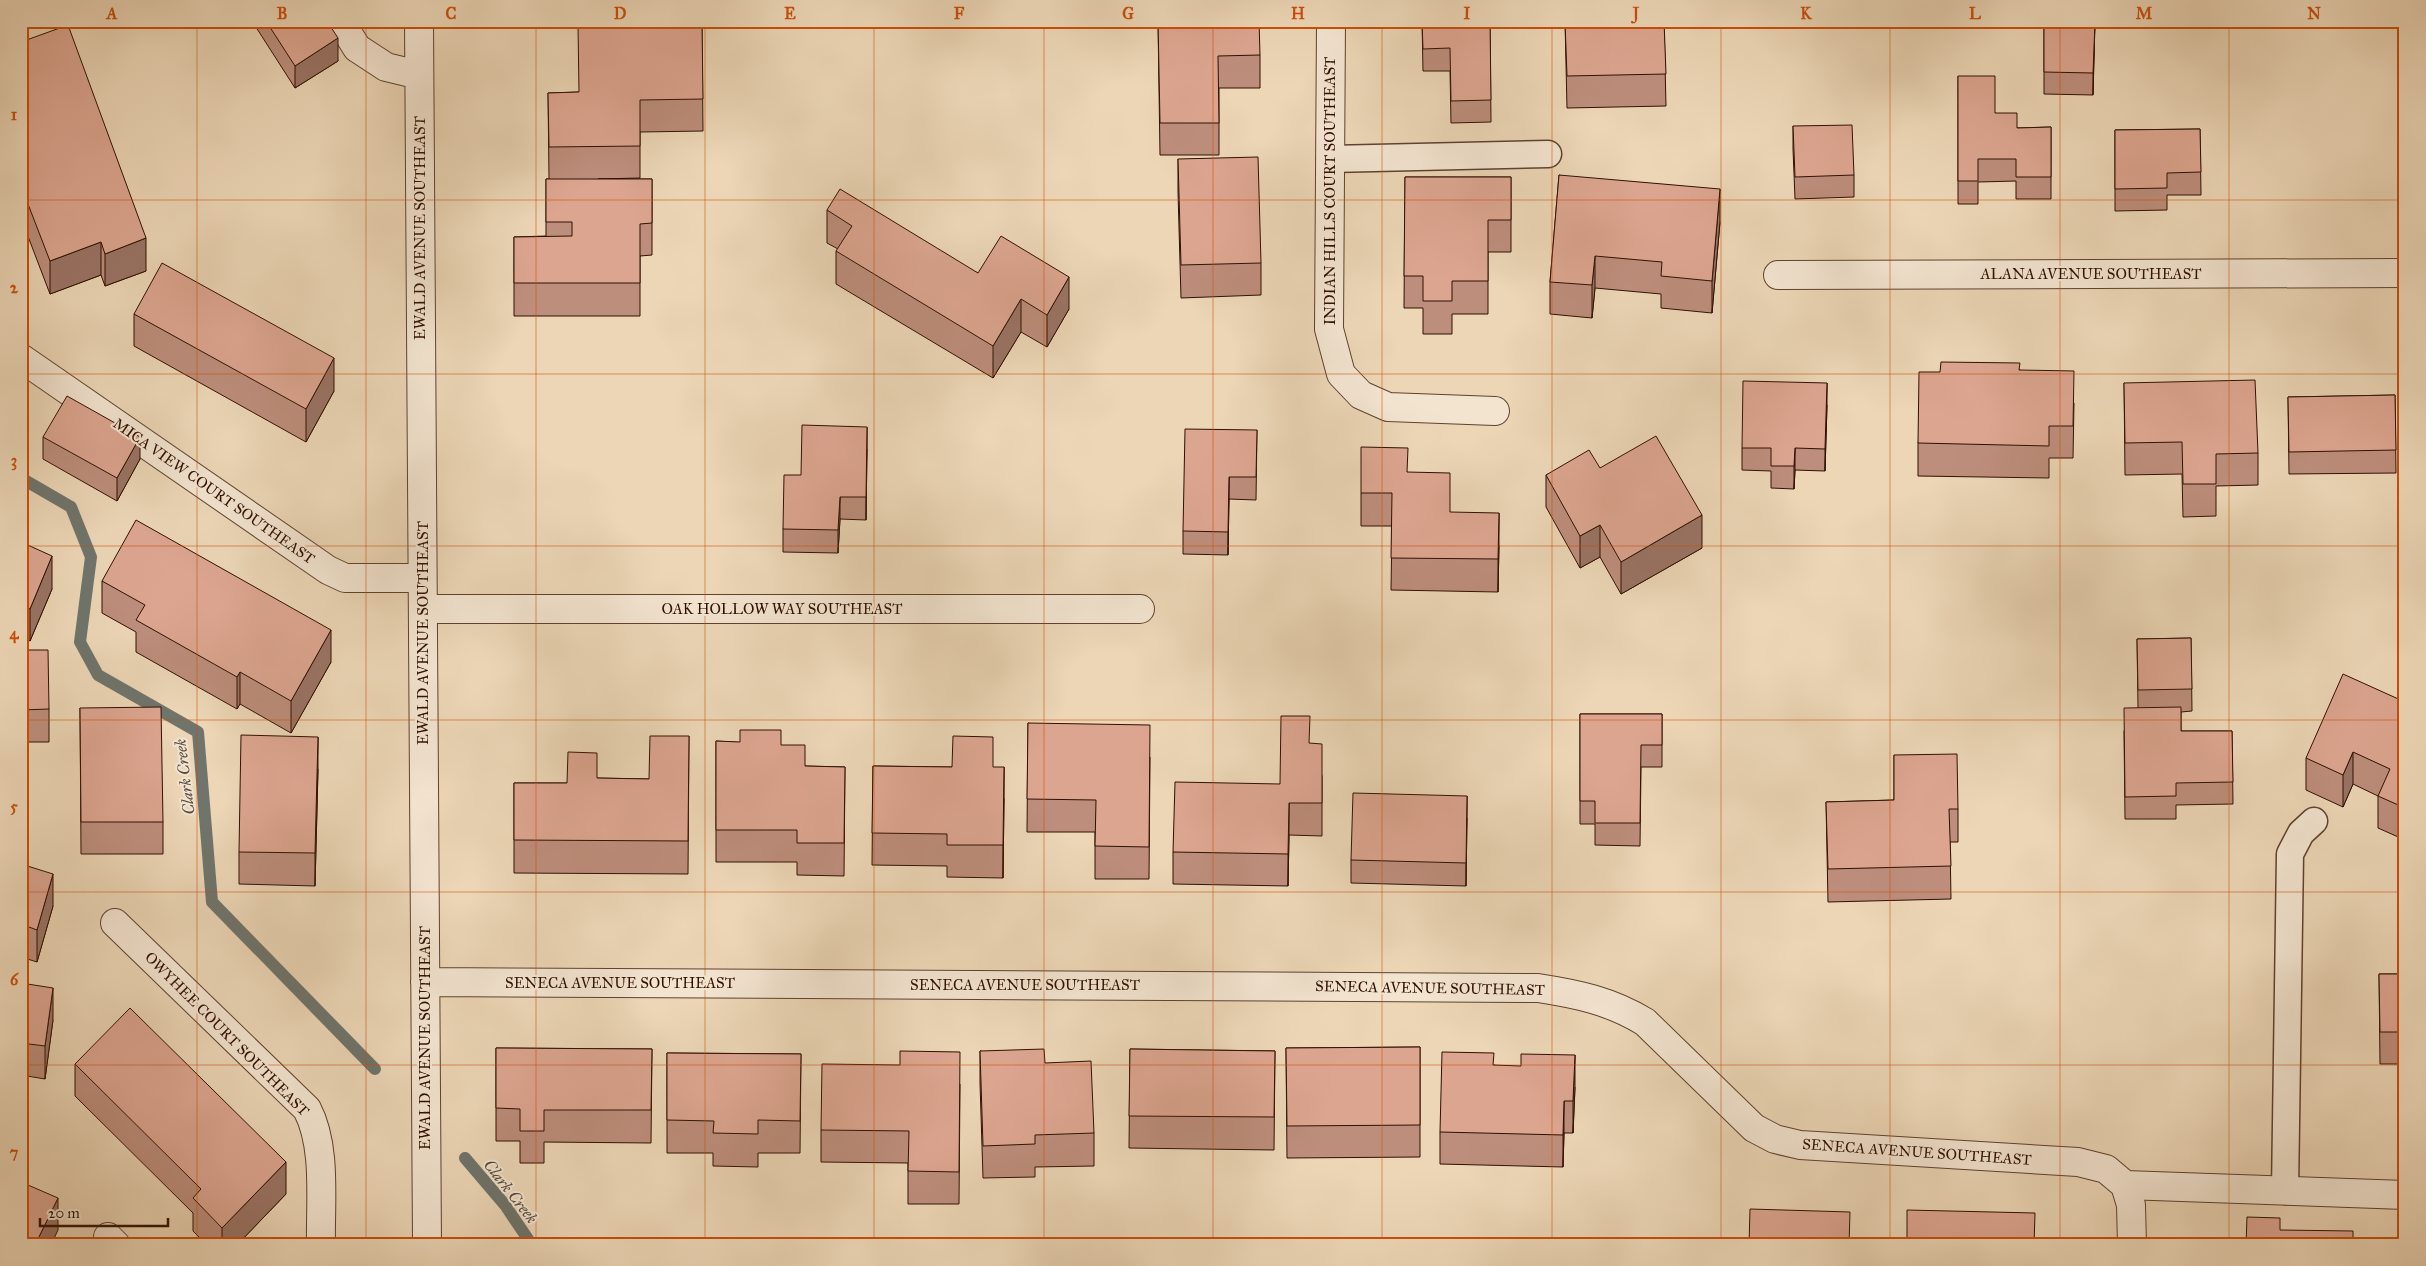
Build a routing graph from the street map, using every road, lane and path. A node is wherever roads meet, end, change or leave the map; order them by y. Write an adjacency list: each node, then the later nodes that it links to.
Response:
1 (340, 21): 4 (street)
2 (419, 21): 4 (street, EWALD AVENUE SOUTHEAST)
3 (1331, 21): 6 (street, INDIAN HILLS COURT SOUTHEAST)
4 (418, 75): 11 (street, EWALD AVENUE SOUTHEAST)
5 (1548, 154): 6 (lane)
6 (1330, 159): 10 (street, INDIAN HILLS COURT SOUTHEAST)
7 (2405, 273): 8 (street, ALANA AVENUE SOUTHEAST)
8 (1778, 275)
9 (21, 358): 11 (street, MICA VIEW COURT SOUTHEAST)
10 (1495, 411)
11 (422, 578): 13 (street, EWALD AVENUE SOUTHEAST)
12 (1140, 609): 13 (street, OAK HOLLOW WAY SOUTHEAST)
13 (424, 610): 16 (street, EWALD AVENUE SOUTHEAST)
14 (2314, 821): 18 (lane)
15 (115, 923): 20 (street, OWYHEE COURT SOUTHEAST)
16 (425, 982): 17 (street, SENECA AVENUE SOUTHEAST); 21 (street, EWALD AVENUE SOUTHEAST)
17 (2125, 1185): 18 (street); 22 (street)
18 (2284, 1191): 19 (street)
19 (2405, 1195)
20 (321, 1245)
21 (427, 1245)
22 (2132, 1245)

